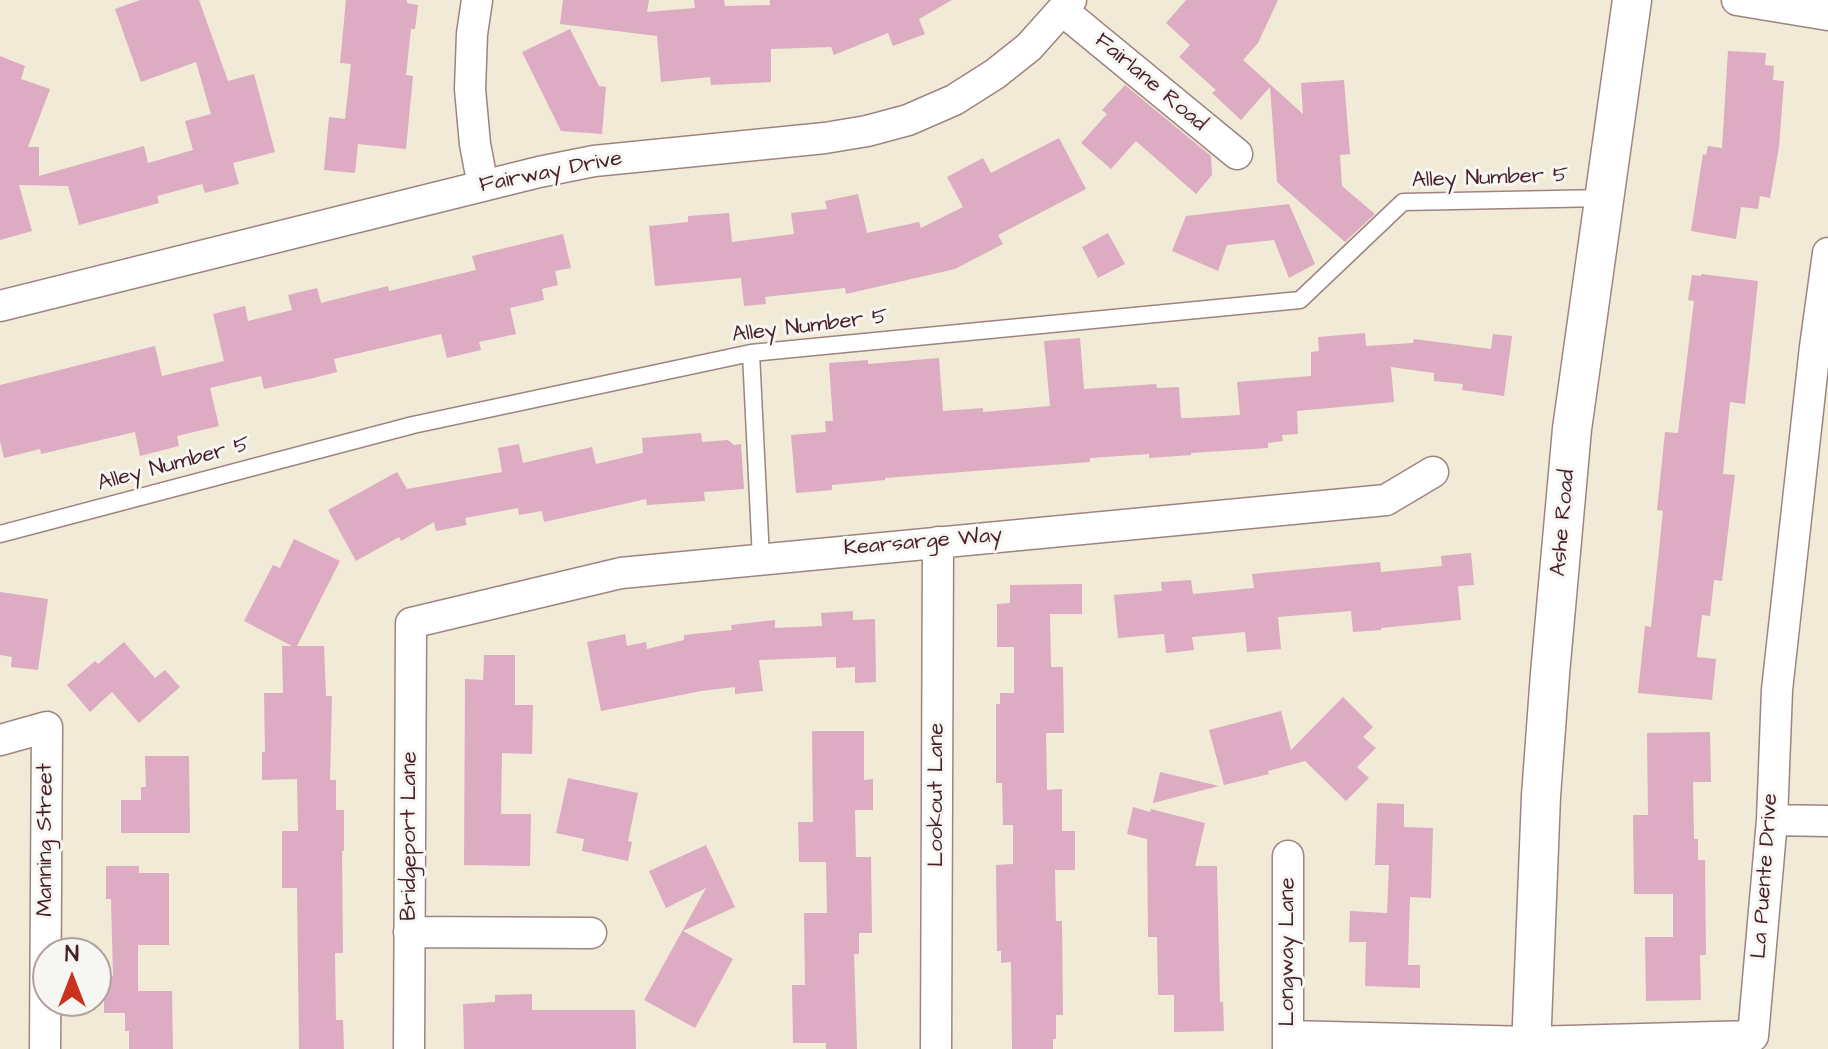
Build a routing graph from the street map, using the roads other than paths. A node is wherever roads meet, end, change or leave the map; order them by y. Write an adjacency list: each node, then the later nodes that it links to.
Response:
1 (477, 0): 7 (street)
2 (1632, 0): 8 (street, Ashe Road)
3 (1737, 0): 5 (street)
4 (1067, 6): 6 (street, Fairlane Road); 7 (street, Fairway Drive)
5 (1828, 15)
6 (1237, 154)
7 (483, 186): 10 (street, Fairway Drive)
8 (1605, 198): 11 (lane, Alley Number 5); 25 (street, Ashe Road)
9 (1828, 253): 12 (street, La Puente Drive)
10 (0, 306)
11 (751, 353): 14 (lane, Alley Number 5); 16 (lane)
12 (1816, 448): 19 (street, La Puente Drive)
13 (1433, 472): 15 (street, Kearsarge Way)
14 (0, 534)
15 (938, 542): 16 (street, Kearsarge Way); 28 (street, Lookout Lane)
16 (761, 559): 17 (street, Kearsarge Way)
17 (411, 623): 22 (street, Bridgeport Lane)
18 (0, 740): 26 (street, Manning Street)
19 (1772, 820): 20 (street); 25 (street, La Puente Drive)
20 (1828, 821)
21 (1288, 856): 24 (street, Longway Lane)
22 (409, 932): 23 (street); 27 (street, Bridgeport Lane)
23 (591, 933)
24 (1288, 1042): 25 (street, La Puente Drive)
25 (1531, 1045)
26 (45, 1049)
27 (409, 1049)
28 (936, 1049)

